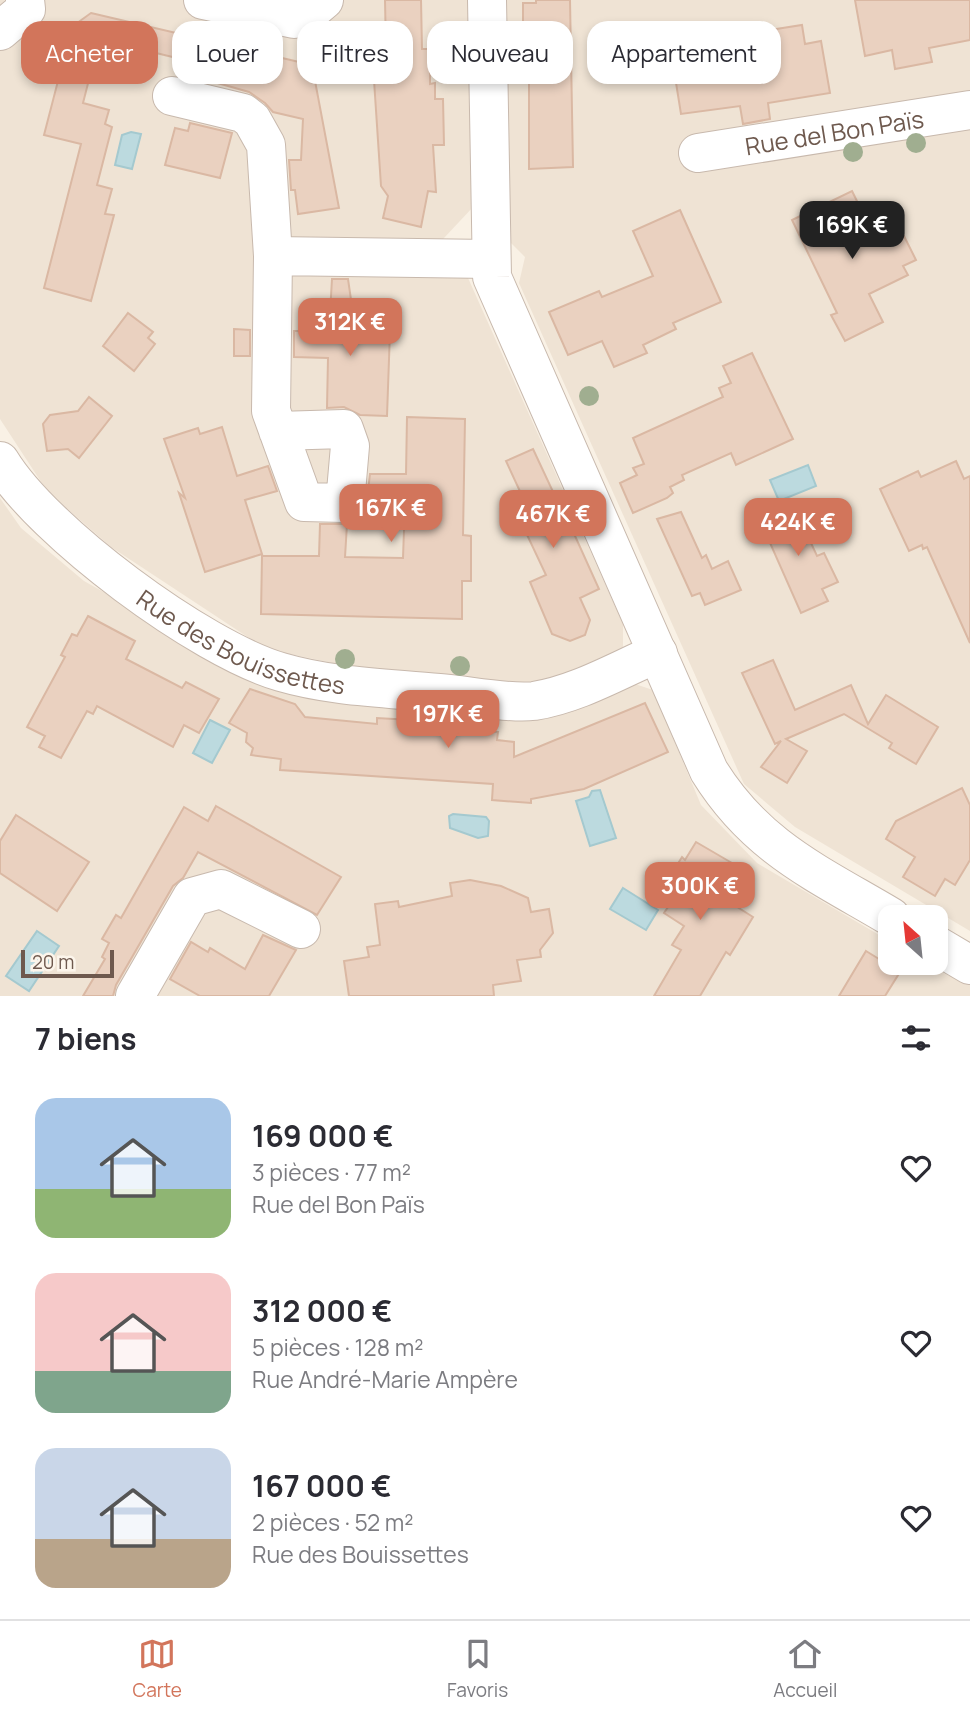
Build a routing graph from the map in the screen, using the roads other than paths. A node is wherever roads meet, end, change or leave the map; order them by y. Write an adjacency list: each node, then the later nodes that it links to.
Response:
1 (203, 0): 2 (street)
2 (324, 0)
3 (487, 0): 8 (street)
4 (172, 96): 7 (street)
5 (970, 110): 6 (street, Rue del Bon Païs)
6 (698, 153)
7 (273, 256): 8 (street); 9 (street)
8 (490, 259): 12 (street)
9 (278, 431)
10 (0, 461): 11 (street, Rue des Bouissettes)
11 (13, 503): 12 (street, Rue des Bouissettes)
12 (658, 653): 13 (street)
13 (878, 910)
14 (301, 929): 17 (street)
15 (948, 952): 16 (street)
16 (970, 965)
17 (135, 996)

